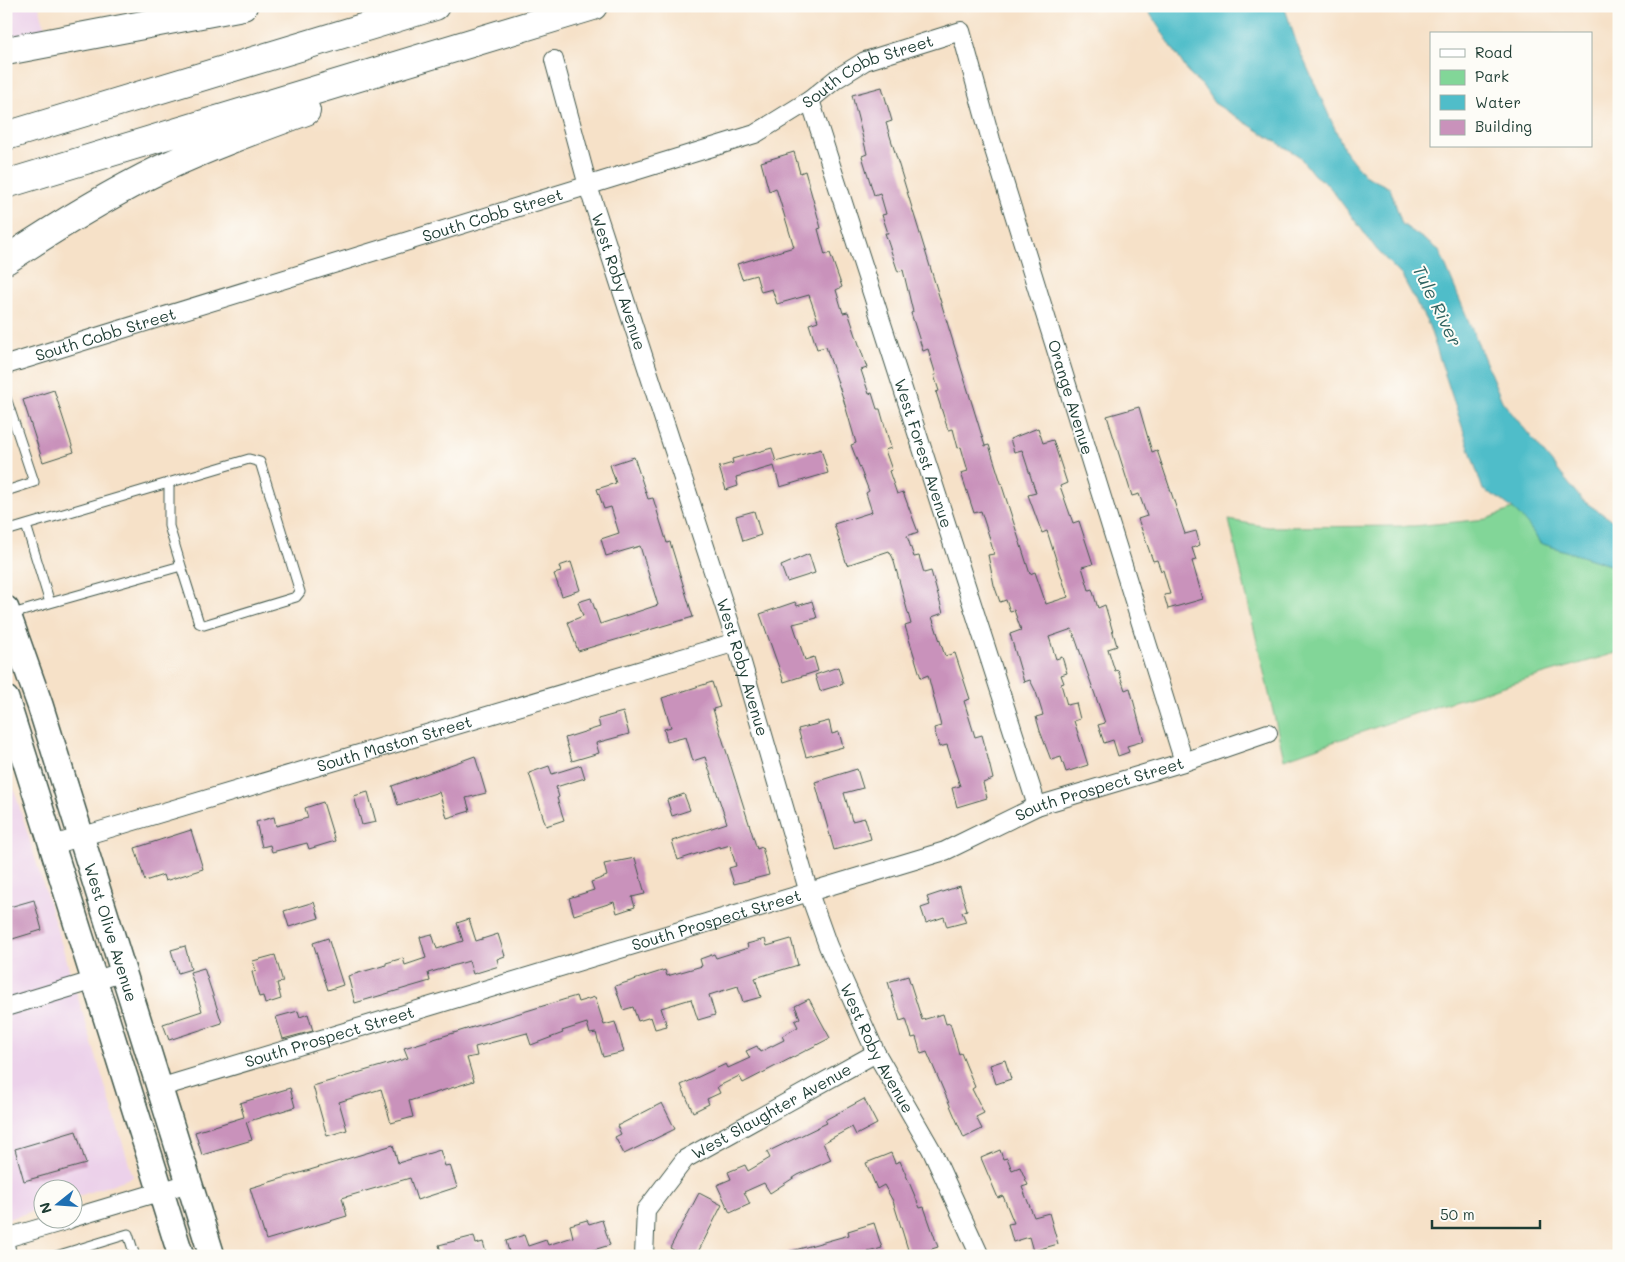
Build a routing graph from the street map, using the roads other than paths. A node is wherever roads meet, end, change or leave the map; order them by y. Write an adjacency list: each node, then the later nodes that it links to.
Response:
1 (243, 6): 6 (highway)
2 (435, 6): 9 (highway)
3 (593, 6): 4 (highway)
4 (531, 24): 10 (highway); 12 (highway)
5 (960, 31): 8 (street, South Cobb Street); 26 (street, Orange Avenue)
6 (6, 51)
7 (554, 60): 11 (street, West Roby Avenue)
8 (810, 100): 11 (street, South Cobb Street); 27 (street, West Forest Avenue)
9 (6, 136)
10 (6, 184)
11 (588, 186): 13 (street, South Cobb Street); 23 (street, West Roby Avenue)
12 (6, 260)
13 (6, 365)
14 (6, 398): 16 (lane)
15 (169, 483): 18 (lane); 20 (lane); 20 (lane)
16 (6, 491)
17 (6, 517): 19 (lane)
18 (26, 525): 19 (lane); 21 (lane)
19 (8, 530)
20 (181, 566): 21 (lane)
21 (50, 603): 22 (lane)
22 (7, 612): 28 (main road, West Olive Avenue)
23 (736, 642): 28 (street, South Maston Street); 30 (street, West Roby Avenue)
24 (6, 700): 29 (main road, West Olive Avenue)
25 (1268, 733): 26 (street, South Prospect Street)
26 (1184, 762): 27 (street, South Prospect Street)
27 (1037, 806): 30 (street, South Prospect Street)
28 (81, 836): 29 (street, South Maston Street); 31 (main road, West Olive Avenue)
29 (53, 845): 32 (main road, West Olive Avenue)
30 (809, 893): 34 (street, West Roby Avenue); 35 (street, South Prospect Street)
31 (122, 972): 32 (street); 35 (main road, West Olive Avenue)
32 (96, 980): 33 (street); 37 (main road, West Olive Avenue)
33 (6, 1007)
34 (876, 1053): 46 (street, West Slaughter Avenue); 47 (street, West Roby Avenue)
35 (159, 1088): 36 (main road, West Olive Avenue)
36 (189, 1183): 37 (street); 45 (main road, West Olive Avenue)
37 (161, 1192): 38 (street); 44 (main road, West Olive Avenue)
38 (82, 1215)
39 (32, 1230): 40 (street)
40 (7, 1237): 41 (lane)
41 (12, 1256)
42 (56, 1256): 43 (lane)
43 (135, 1256)
44 (181, 1256)
45 (212, 1256)
46 (644, 1256)
47 (980, 1256)

